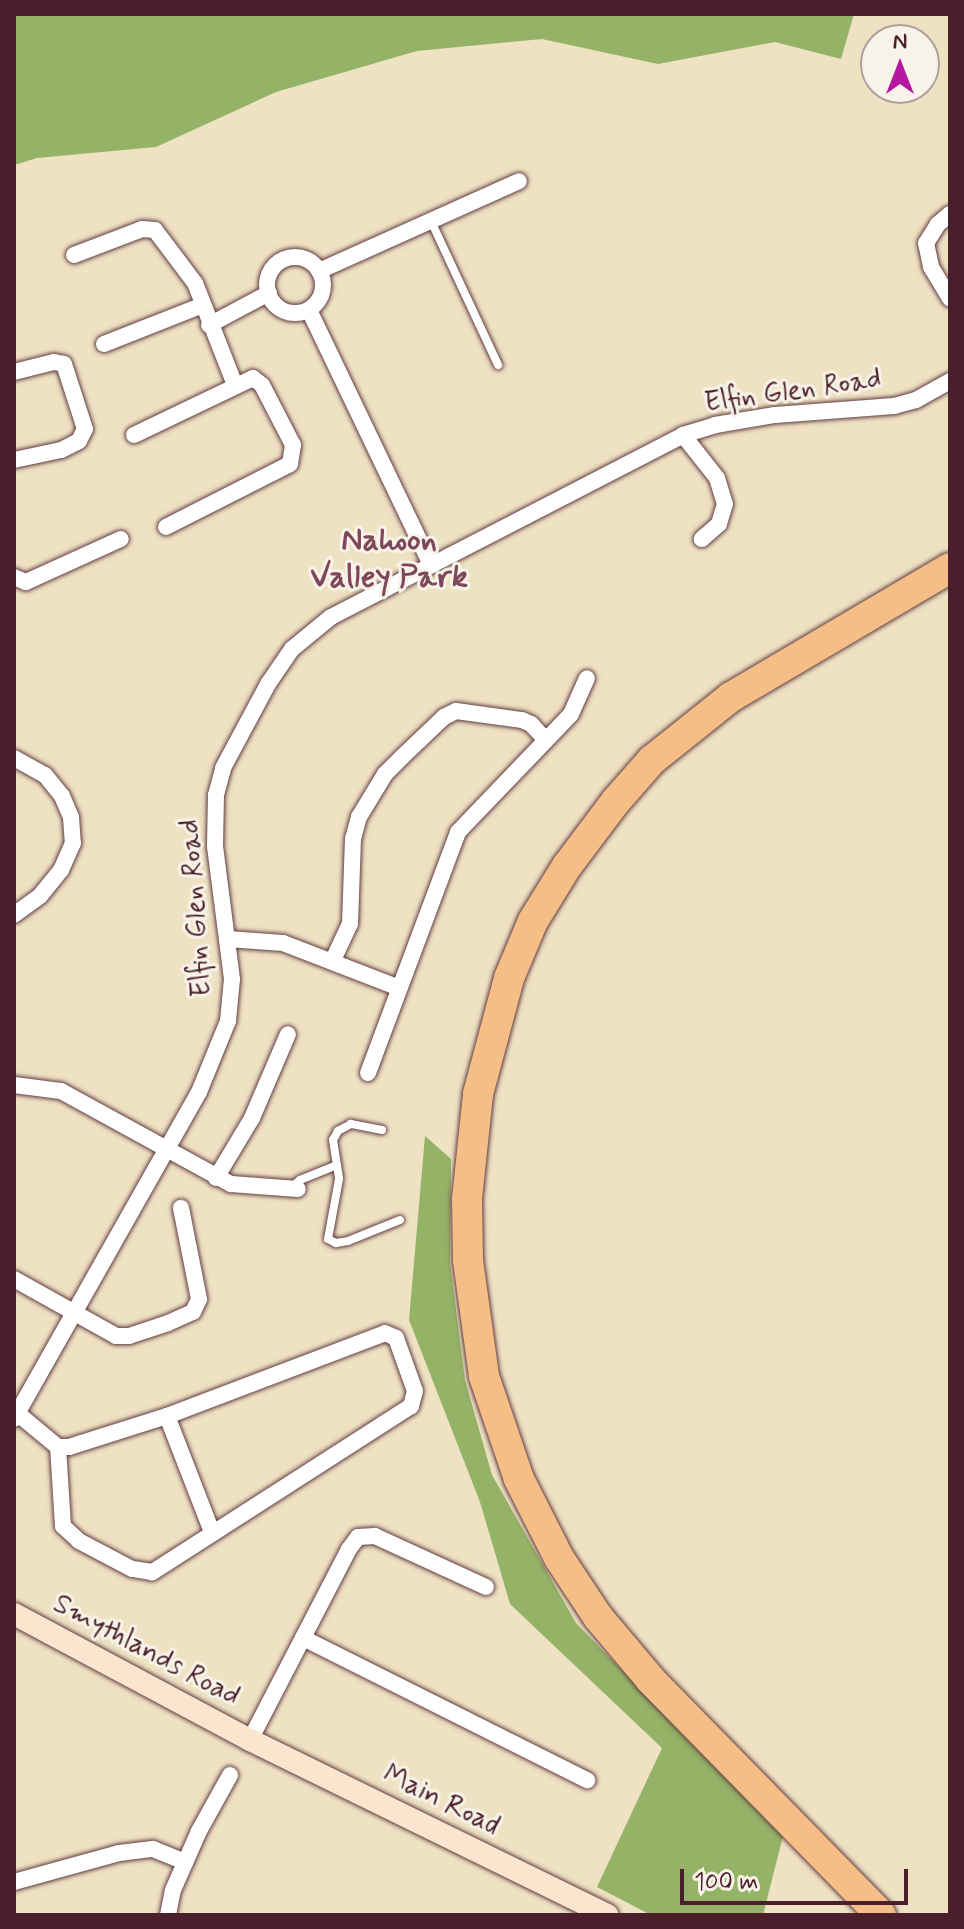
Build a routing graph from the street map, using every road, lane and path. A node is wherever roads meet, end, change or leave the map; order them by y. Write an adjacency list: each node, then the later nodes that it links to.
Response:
1 (519, 181): 3 (street)
2 (950, 214): 7 (street)
3 (431, 220): 5 (street); 12 (lane)
4 (74, 255): 8 (street)
5 (319, 271): 6 (street); 9 (street)
6 (269, 293): 9 (street); 10 (street)
7 (950, 299)
8 (203, 305): 10 (street); 11 (street)
9 (309, 310): 22 (street)
10 (209, 325): 15 (street)
11 (104, 344)
12 (498, 365)
13 (14, 372): 18 (street)
14 (950, 381): 17 (street, Elfin Glen Road)
15 (235, 385): 16 (street); 19 (street)
16 (134, 435)
17 (683, 435): 21 (street); 22 (street, Elfin Glen Road)
18 (14, 460)
19 (166, 527)
20 (121, 539): 24 (street)
21 (702, 539)
22 (431, 565): 29 (street, Elfin Glen Road)
23 (950, 568): 51 (highway)
24 (14, 577)
25 (587, 678): 26 (street)
26 (546, 740): 30 (street); 31 (street)
27 (14, 758): 28 (street)
28 (14, 915)
29 (228, 939): 30 (street); 36 (street, Elfin Glen Road)
30 (333, 960): 31 (street)
31 (397, 987): 33 (street)
32 (288, 1034): 38 (street)
33 (368, 1073)
34 (14, 1085): 36 (street)
35 (382, 1130): 37 (lane)
36 (166, 1150): 38 (street); 43 (street, Elfin Glen Road)
37 (337, 1165): 39 (lane); 41 (lane)
38 (216, 1178): 39 (street)
39 (294, 1188)
40 (181, 1208): 43 (street)
41 (400, 1220)
42 (14, 1279): 43 (street)
43 (74, 1311): 44 (street, Elfin Glen Road)
44 (15, 1416): 46 (street)
45 (167, 1416): 46 (street); 47 (street); 47 (street)
46 (58, 1447): 47 (street)
47 (212, 1532)
48 (486, 1587): 50 (street)
49 (14, 1614): 52 (main road, Smythlands Road)
50 (303, 1638): 52 (street); 54 (street)
51 (703, 1732): 59 (highway); 60 (highway)
52 (250, 1740): 58 (main road, Main Road)
53 (230, 1775): 55 (street)
54 (587, 1780)
55 (185, 1862): 56 (street); 57 (street)
56 (14, 1882)
57 (168, 1915)
58 (607, 1915)
59 (881, 1915)
60 (906, 1915)

